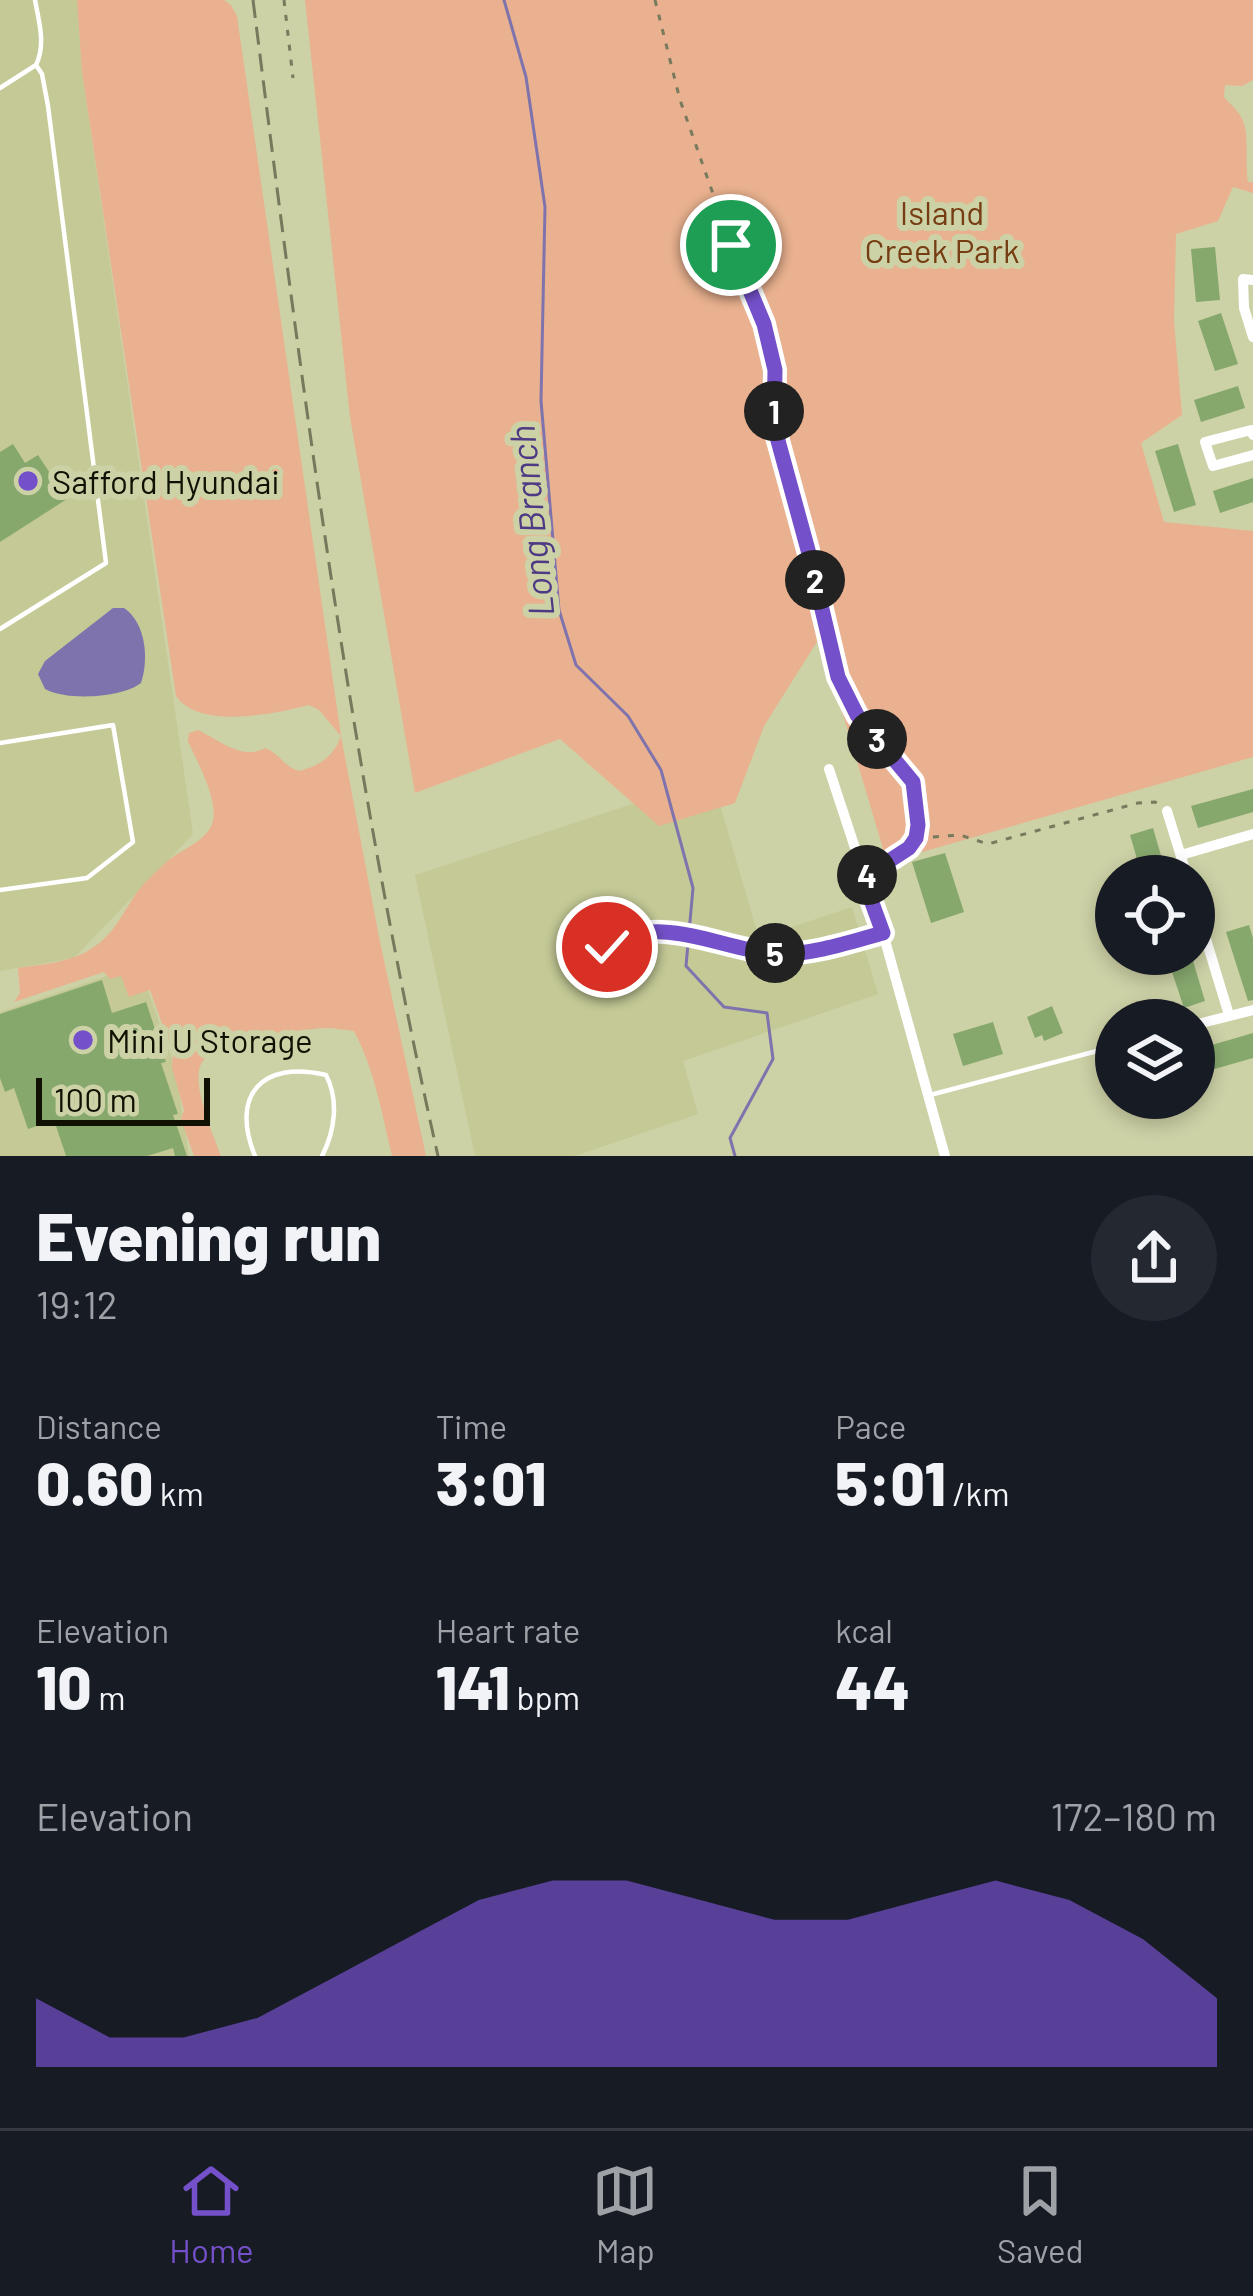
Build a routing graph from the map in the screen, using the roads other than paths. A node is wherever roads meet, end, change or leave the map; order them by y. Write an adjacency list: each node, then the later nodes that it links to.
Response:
1 (35, 0): 2 (lane)
2 (36, 65): 3 (lane); 8 (lane)
3 (0, 88)
4 (1253, 280): 5 (street)
5 (1253, 337)
6 (1253, 435): 7 (street)
7 (1253, 455)
8 (0, 629)
9 (0, 743): 14 (lane)
10 (829, 769): 15 (street)
11 (1167, 811): 13 (street)
12 (1253, 834): 13 (street)
13 (1180, 855)
14 (0, 890)
15 (883, 933): 17 (lane); 22 (street)
16 (1215, 969): 19 (street)
17 (588, 982)
18 (1253, 1010): 19 (street)
19 (1229, 1015): 20 (street)
20 (1215, 1019)
21 (1095, 1051): 22 (lane)
22 (928, 1095): 25 (street)
23 (254, 1156): 24 (lane)
24 (322, 1156)
25 (945, 1156)

